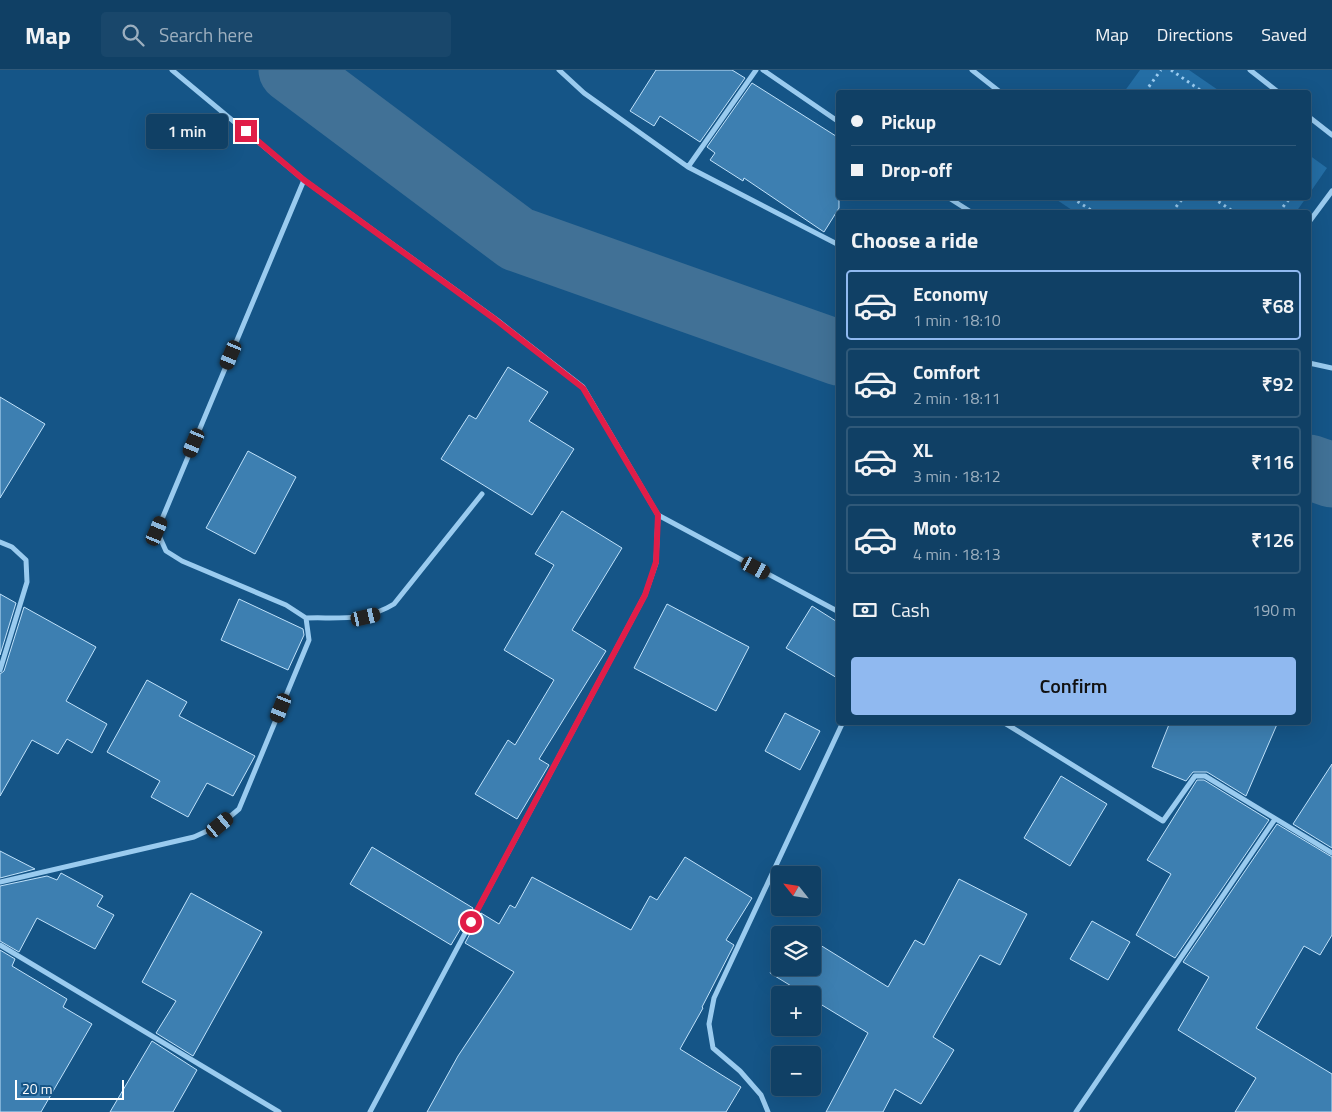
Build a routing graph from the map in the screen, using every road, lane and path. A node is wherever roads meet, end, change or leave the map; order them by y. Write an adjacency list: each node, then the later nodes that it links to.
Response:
1 (172, 70): 17 (street)
2 (559, 70): 16 (street)
3 (756, 70): 16 (street)
4 (763, 70): 14 (street)
5 (972, 70): 9 (street)
6 (1161, 70): 10 (path)
7 (1171, 70): 11 (path)
8 (1250, 70): 12 (street)
9 (997, 90)
10 (1146, 90)
11 (1200, 90)
12 (1275, 90)
13 (1311, 119): 15 (street)
14 (836, 120)
15 (1332, 135)
16 (688, 167): 30 (street)
17 (304, 180): 34 (street); 37 (street)
18 (1332, 191): 29 (street)
19 (952, 200): 24 (street)
20 (1075, 200): 25 (path)
21 (1181, 200): 26 (path)
22 (1216, 200): 27 (path)
23 (1288, 200): 28 (path)
24 (968, 210)
25 (1091, 210)
26 (1174, 210)
27 (1231, 210)
28 (1281, 210)
29 (1311, 219)
30 (836, 243)
31 (1311, 363): 32 (street)
32 (1332, 368)
33 (482, 494): 37 (street)
34 (658, 515): 36 (street); 46 (street)
35 (0, 542): 38 (street)
36 (836, 610)
37 (306, 618): 43 (street)
38 (0, 670)
39 (842, 725): 47 (street)
40 (1008, 725): 41 (street)
41 (1275, 819): 42 (street); 48 (street)
42 (1332, 853)
43 (0, 882)
44 (0, 945): 45 (street)
45 (279, 1112)
46 (370, 1112)
47 (768, 1112)
48 (1076, 1112)

